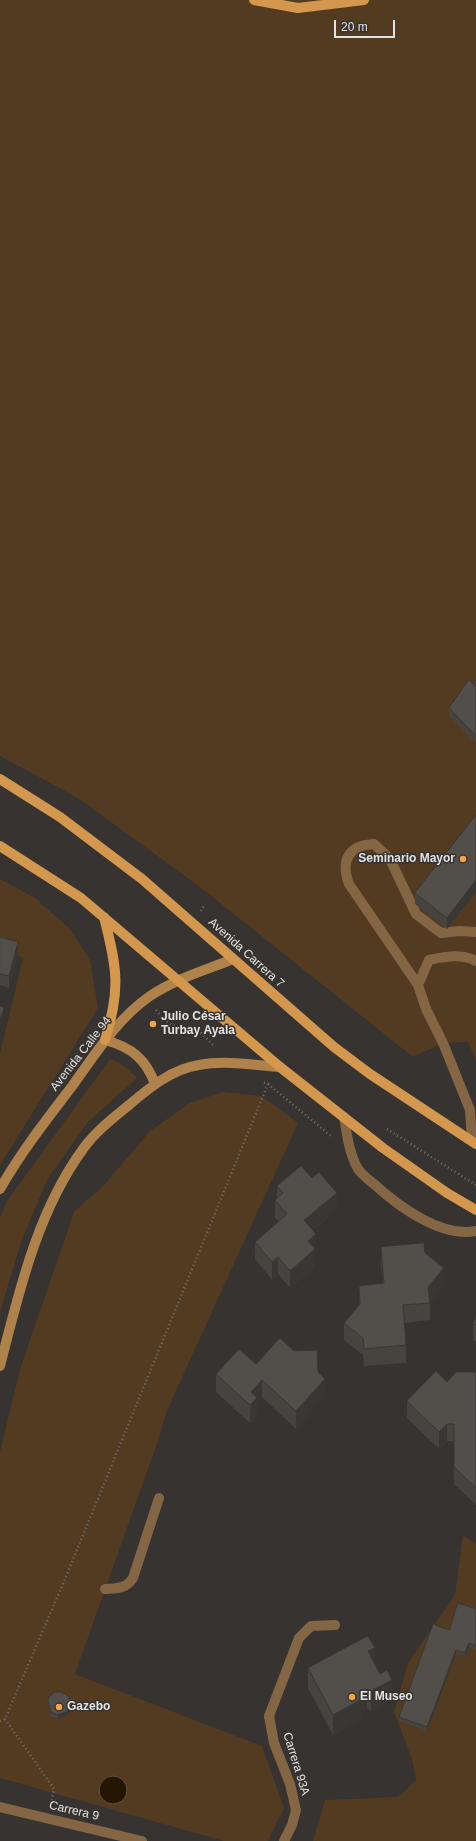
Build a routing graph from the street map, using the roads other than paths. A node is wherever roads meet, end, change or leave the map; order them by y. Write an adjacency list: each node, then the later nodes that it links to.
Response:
1 (254, 0): 2 (main road)
2 (364, 0)
3 (0, 779): 7 (main road, Avenida Carrera 7)
4 (0, 846): 5 (main road)
5 (104, 918): 9 (main road); 11 (main road)
6 (476, 932): 10 (street)
7 (233, 959): 9 (main road, Avenida Calle 94); 15 (main road, Avenida Carrera 7)
8 (476, 961): 10 (street)
9 (178, 981): 11 (main road, Avenida Calle 94); 12 (main road)
10 (418, 985): 15 (street)
11 (105, 1040): 13 (main road); 16 (main road, Avenida Calle 94)
12 (280, 1067): 13 (main road); 14 (main road)
13 (155, 1084): 19 (main road)
14 (344, 1117): 17 (main road); 18 (street)
15 (474, 1142)
16 (0, 1189)
17 (476, 1210)
18 (476, 1231)
19 (0, 1366)
20 (159, 1498): 21 (street)
21 (104, 1589)
22 (335, 1625): 25 (street, Carrera 93A)
23 (0, 1807): 24 (street, Carrera 9)
24 (142, 1841)
25 (284, 1841)

